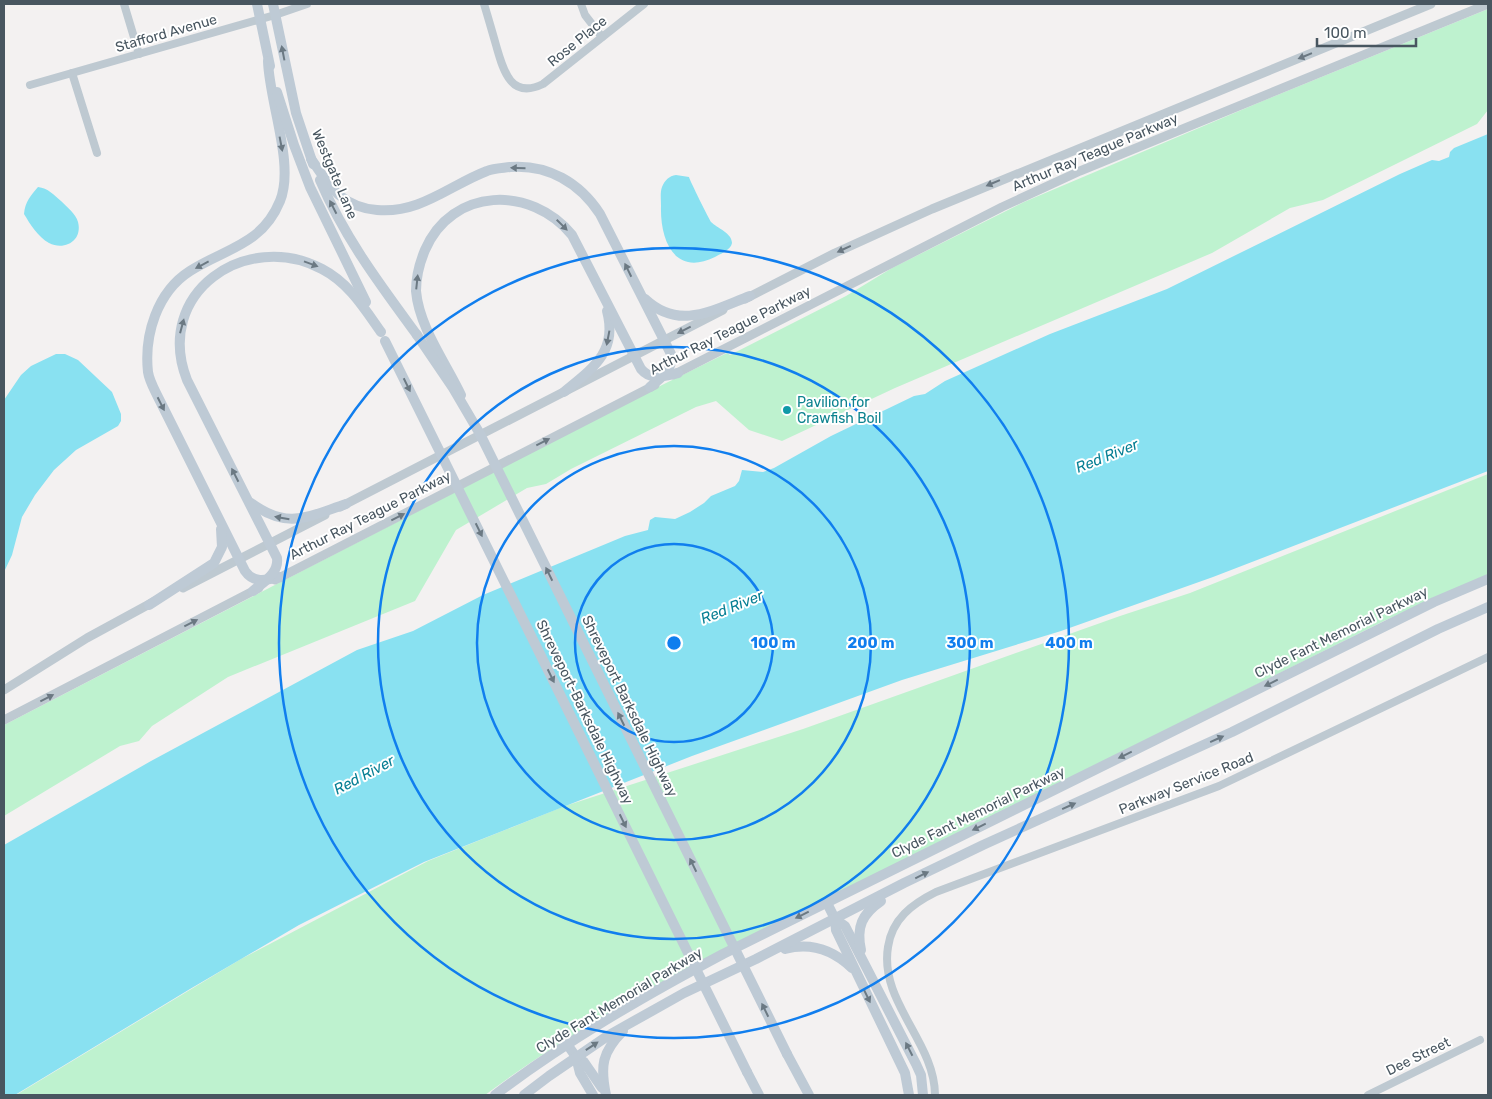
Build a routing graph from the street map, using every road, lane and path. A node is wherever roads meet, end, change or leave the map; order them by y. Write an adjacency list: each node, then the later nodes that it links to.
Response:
1 (124, 4): 13 (street)
2 (256, 4): 11 (main road, Westgate Lane)
3 (273, 4): 10 (main road, Westgate Lane)
4 (307, 4): 10 (street, Stafford Avenue)
5 (484, 4): 12 (street, Rose Place)
6 (581, 4): 12 (street)
7 (644, 4): 12 (street, Rose Place)
8 (1432, 4): 21 (street, Arthur Ray Teague Parkway, one-way to 21)
9 (1488, 4): 26 (street, Arthur Ray Teague Parkway)
10 (275, 15): 11 (street, Stafford Avenue); 18 (main road, Westgate Lane, one-way to 10)
11 (260, 19): 13 (street, Stafford Avenue); 14 (main road, Westgate Lane)
12 (602, 37)
13 (139, 54): 15 (street, Stafford Avenue)
14 (268, 61): 23 (main road, Westgate Lane); 33 (main road, one-way to 33)
15 (72, 73): 16 (street, Stafford Avenue); 17 (street)
16 (30, 85)
17 (97, 153)
18 (311, 159): 20 (main road, one-way to 18); 22 (main road, Westgate Lane, one-way to 18)
19 (599, 291): 25 (main road); 29 (main road, one-way to 29); 30 (main road, one-way to 19, bridge)
20 (640, 294): 21 (main road); 24 (main road)
21 (750, 296): 24 (street, Arthur Ray Teague Parkway, one-way to 24)
22 (417, 336): 30 (main road, Shreveport Barksdale Highway, bridge)
23 (383, 337): 31 (main road, one-way to 23); 60 (main road, Shreveport-Barksdale Highway, one-way to 60, bridge)
24 (664, 341): 25 (street, Arthur Ray Teague Parkway); 27 (main road)
25 (634, 356): 27 (main road); 29 (street, Arthur Ray Teague Parkway)
26 (678, 372): 27 (main road); 28 (street, Arthur Ray Teague Parkway)
27 (663, 376): 28 (main road)
28 (650, 387): 36 (street, Arthur Ray Teague Parkway, one-way to 28)
29 (564, 392): 32 (street, Arthur Ray Teague Parkway)
30 (480, 434): 54 (main road, Shreveport Barksdale Highway, one-way to 30, bridge)
31 (248, 501): 32 (main road, one-way to 31); 34 (main road)
32 (346, 504): 34 (street, Arthur Ray Teague Parkway)
33 (218, 519): 35 (main road); 40 (main road)
34 (270, 544): 35 (street, Arthur Ray Teague Parkway); 38 (main road)
35 (239, 560): 38 (main road); 40 (street, Arthur Ray Teague Parkway)
36 (281, 577): 38 (main road); 39 (street, Arthur Ray Teague Parkway)
37 (1488, 579): 46 (main road, Clyde Fant Memorial Parkway, one-way to 46)
38 (265, 580): 39 (main road)
39 (252, 591): 44 (street, Arthur Ray Teague Parkway, one-way to 39)
40 (149, 604): 43 (street, Arthur Ray Teague Parkway)
41 (1488, 607): 45 (main road, Clyde Fant Memorial Parkway, one-way to 41)
42 (1488, 657): 65 (street, Parkway Service Road)
43 (4, 690)
44 (4, 720)
45 (904, 883): 47 (main road, Clyde Fant Memorial Parkway); 48 (main road)
46 (827, 903): 47 (main road); 53 (main road, Clyde Fant Memorial Parkway, one-way to 53)
47 (835, 919): 48 (main road); 49 (main road, Clyde Fant Memorial Parkway); 50 (main road)
48 (862, 958): 64 (main road, one-way to 48)
49 (756, 959): 50 (main road); 51 (main road, Clyde Fant Memorial Parkway)
50 (856, 972): 63 (main road, one-way to 63)
51 (637, 1018): 55 (main road, Clyde Fant Memorial Parkway, one-way to 51); 59 (main road)
52 (1480, 1040): 66 (street, Dee Street)
53 (568, 1044): 55 (main road); 56 (main road, Clyde Fant Memorial Parkway)
54 (787, 1054): 61 (main road, Shreveport Barksdale Highway); 62 (main road)
55 (576, 1057): 57 (main road, Clyde Fant Memorial Parkway); 58 (main road); 59 (main road)
56 (495, 1095)
57 (524, 1095)
58 (593, 1095)
59 (606, 1095)
60 (758, 1095)
61 (804, 1095)
62 (809, 1095)
63 (909, 1095)
64 (923, 1095)
65 (934, 1095)
66 (1368, 1095)

